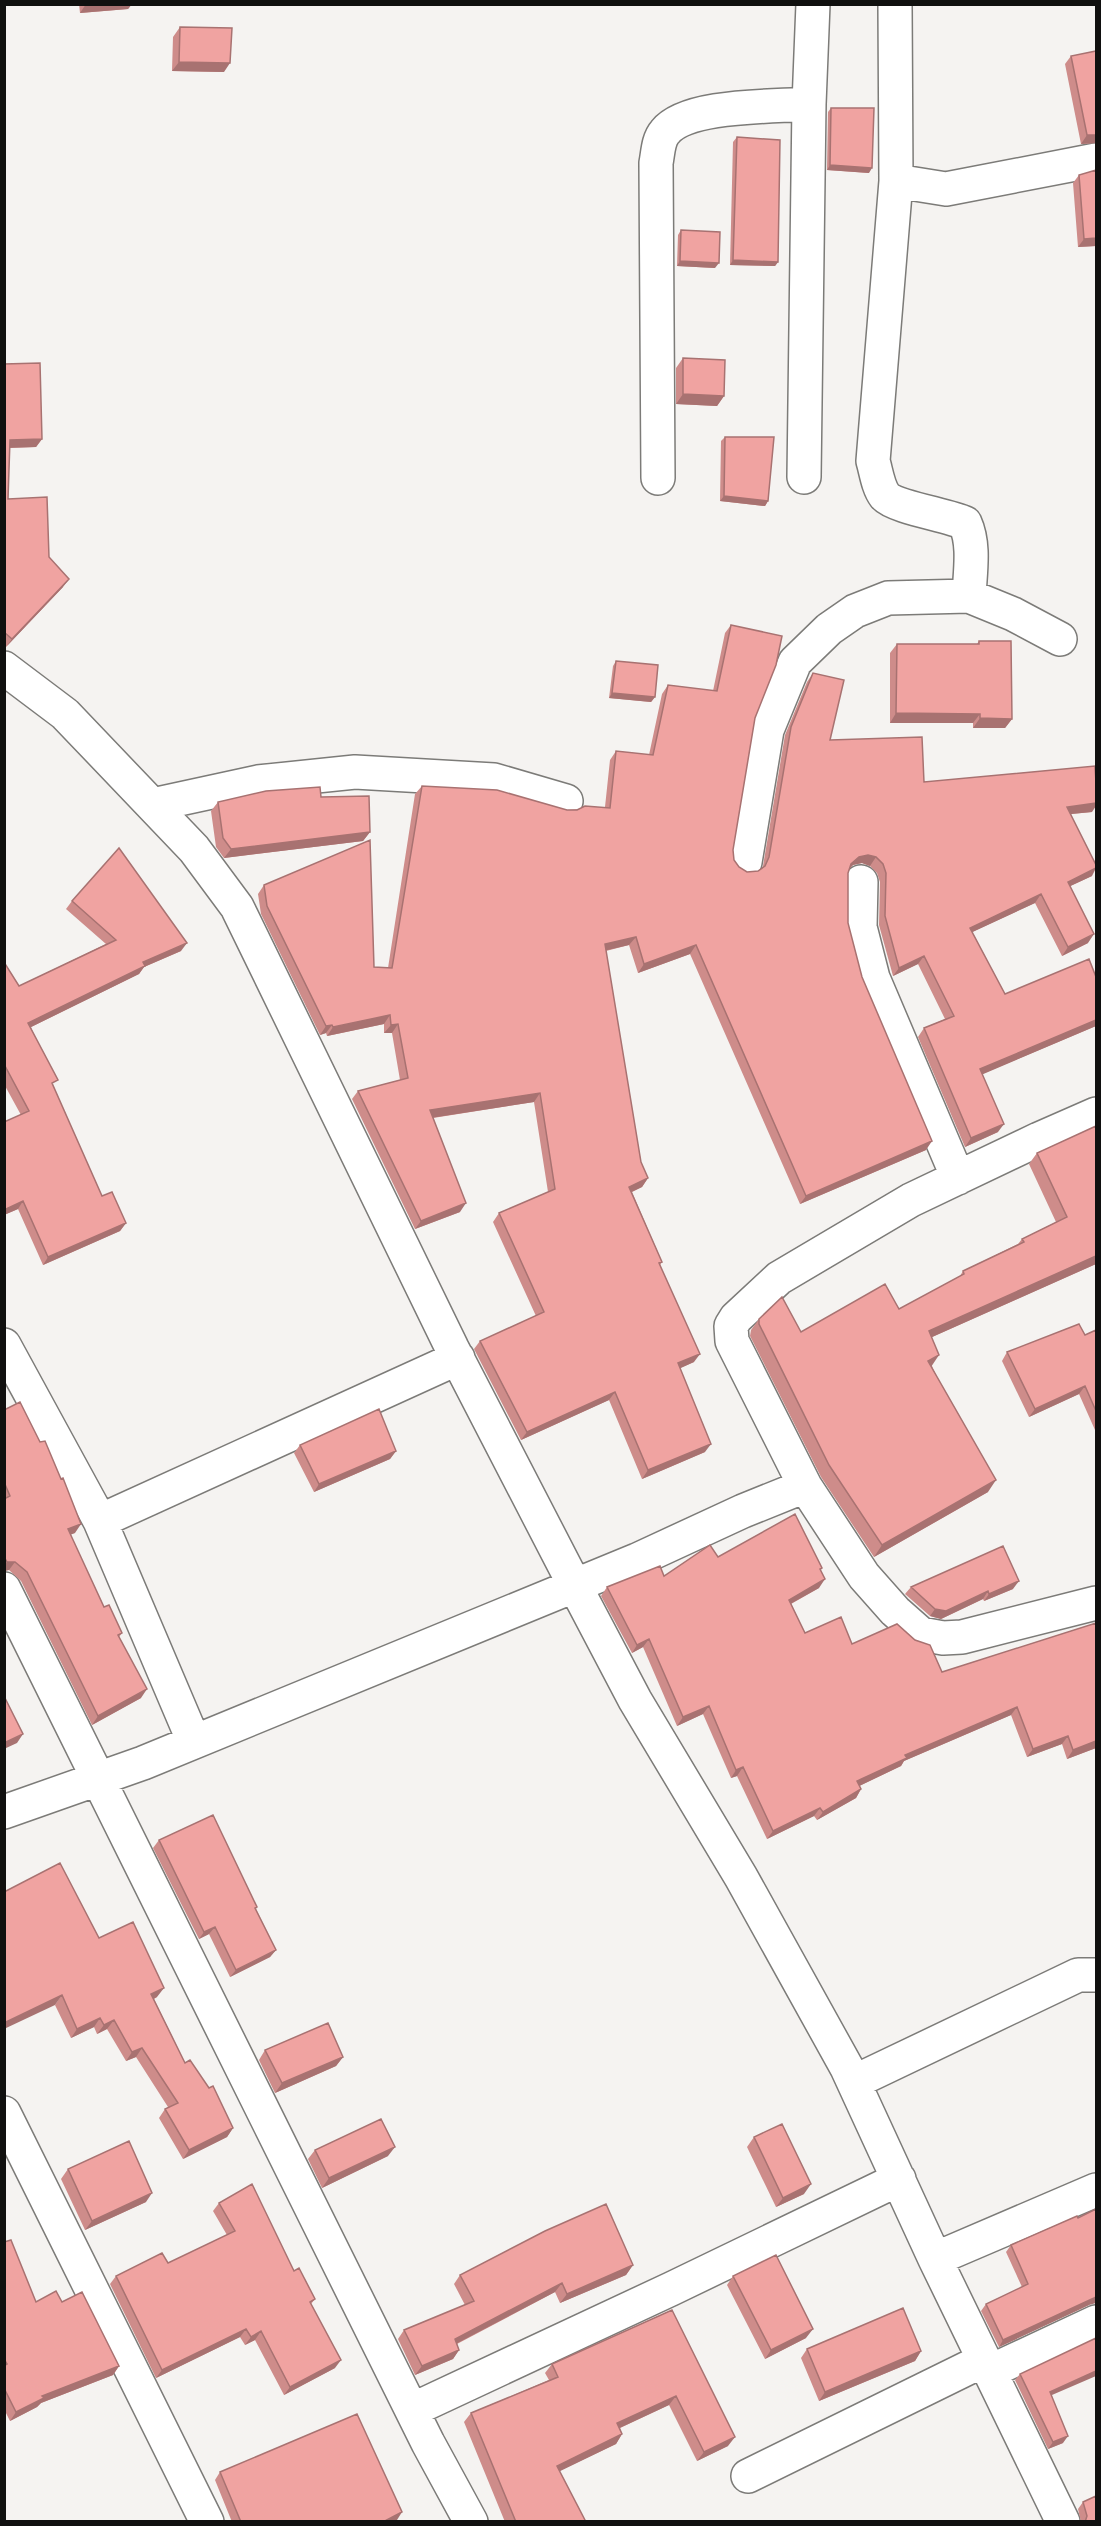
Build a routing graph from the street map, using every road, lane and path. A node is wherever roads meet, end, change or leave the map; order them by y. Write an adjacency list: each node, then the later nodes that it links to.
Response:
1 (813, 4): 3 (street)
2 (895, 4): 5 (street)
3 (808, 104): 6 (street); 7 (street)
4 (1096, 160): 5 (street)
5 (896, 182): 8 (street)
6 (804, 477)
7 (658, 478)
8 (969, 596): 9 (street); 13 (street)
9 (1060, 639)
10 (4, 668): 12 (street)
11 (566, 801): 12 (street)
12 (152, 805): 18 (street)
13 (745, 862)
14 (861, 882): 16 (street)
15 (1096, 1114): 16 (street)
16 (958, 1178): 19 (street)
17 (4, 1345): 20 (street)
18 (458, 1358): 20 (street); 21 (street)
19 (805, 1486): 21 (street); 23 (street)
20 (100, 1521): 24 (street)
21 (575, 1586): 24 (street); 28 (street)
22 (4, 1589): 25 (street)
23 (1096, 1604)
24 (194, 1742): 25 (street)
25 (100, 1778): 26 (street); 35 (street)
26 (4, 1812)
27 (1096, 1975): 28 (street)
28 (854, 2082): 30 (street)
29 (4, 2113): 37 (street)
30 (899, 2179): 32 (street); 35 (street)
31 (1096, 2190): 32 (street)
32 (935, 2259): 34 (street)
33 (1096, 2322): 34 (street)
34 (988, 2365): 36 (street); 39 (street)
35 (412, 2410): 38 (street)
36 (748, 2476)
37 (207, 2522)
38 (471, 2522)
39 (1063, 2522)

